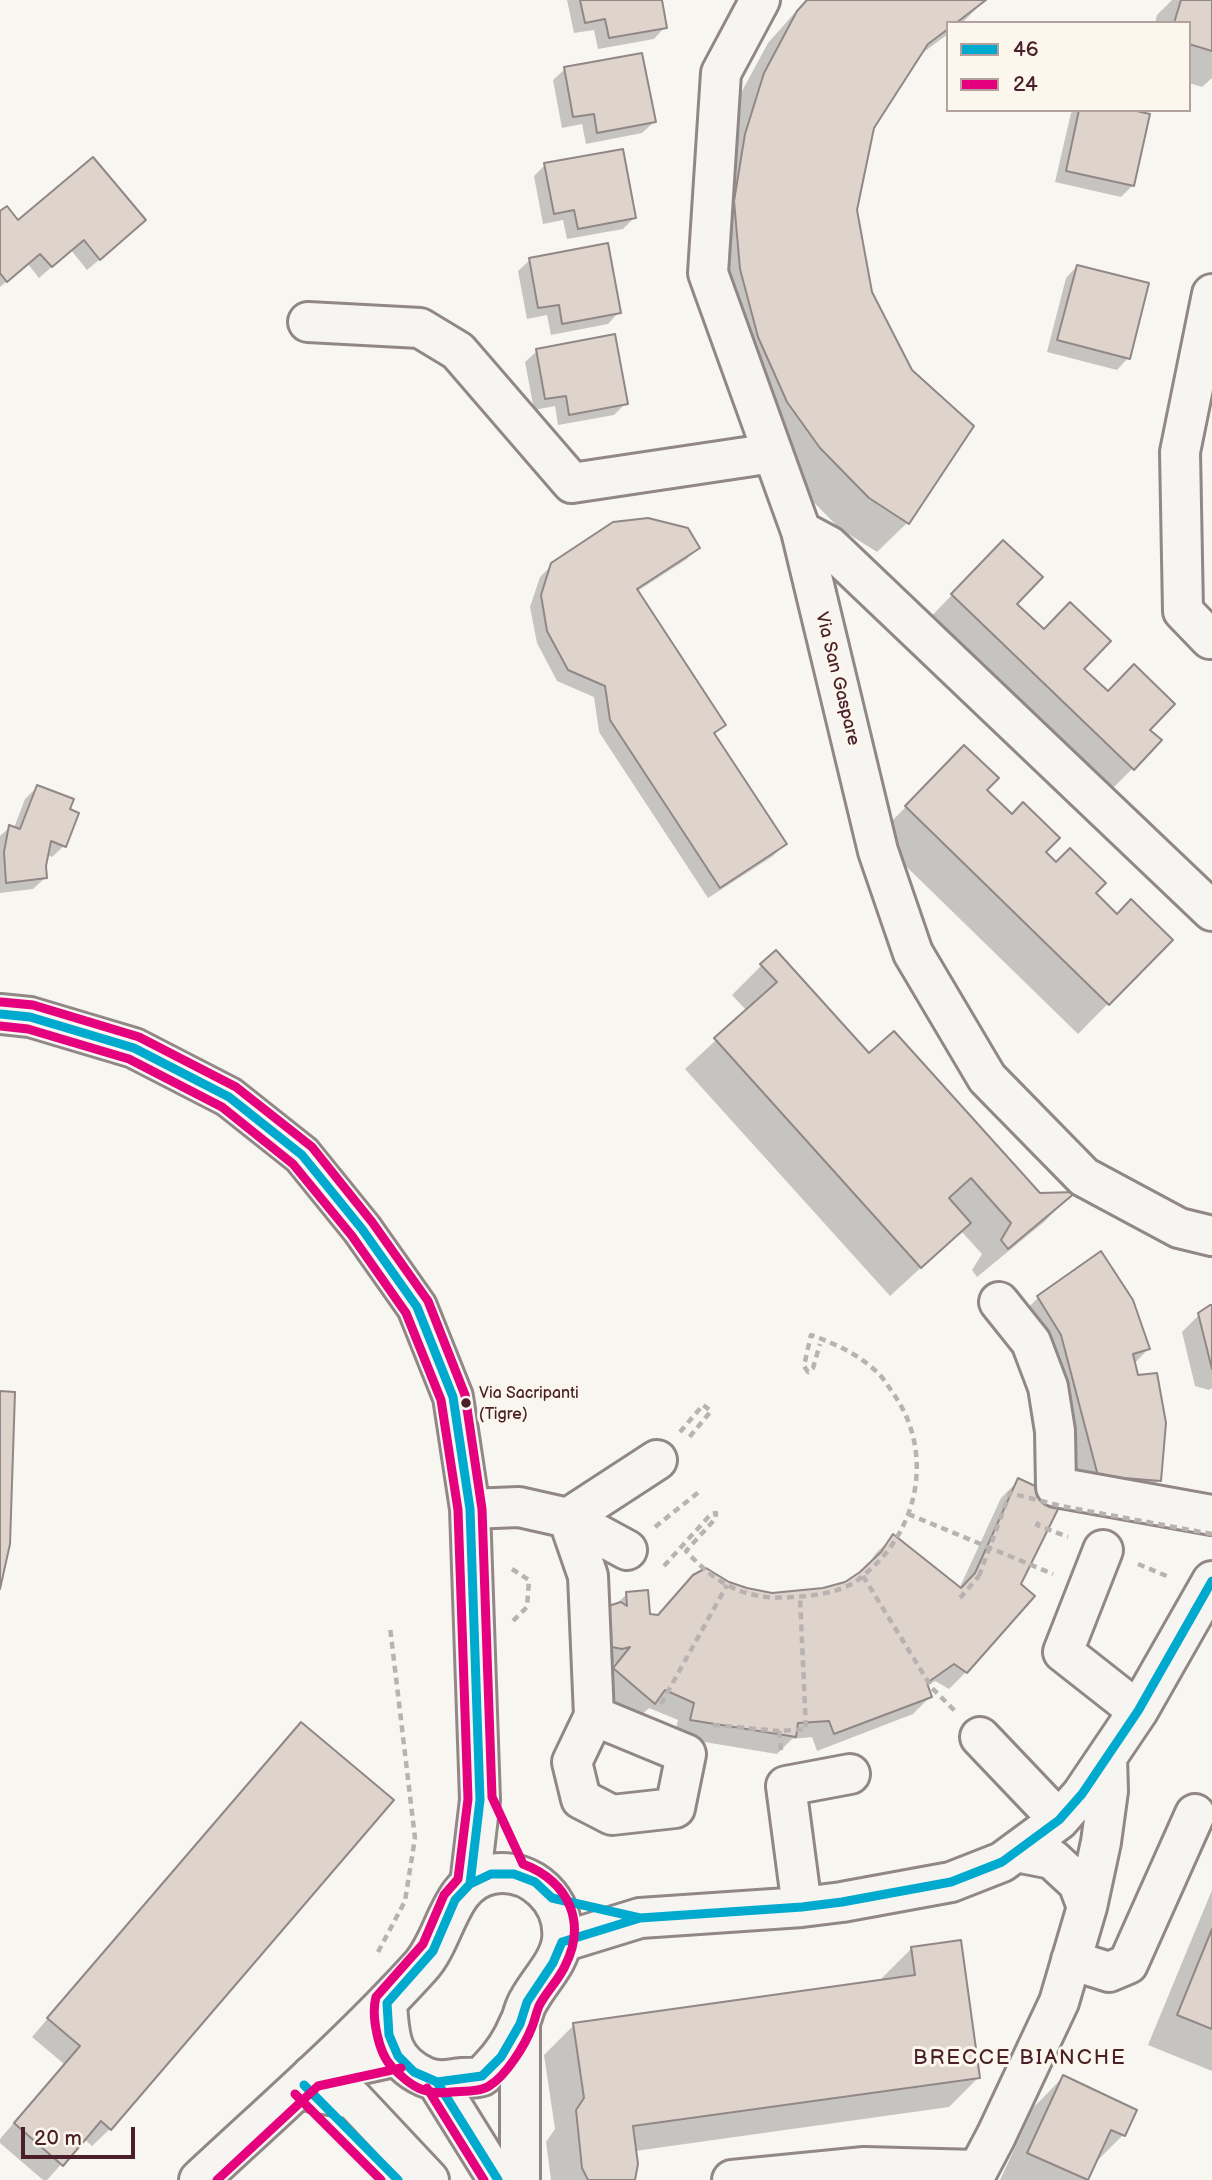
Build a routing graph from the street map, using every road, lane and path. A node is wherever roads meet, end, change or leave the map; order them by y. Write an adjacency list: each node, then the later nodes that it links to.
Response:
1 (760, 0): 4 (street, Via San Gaspare)
2 (1212, 294): 6 (street)
3 (308, 322): 4 (street)
4 (773, 453): 5 (street, Via San Gaspare)
5 (801, 531): 7 (street); 9 (street, Via San Gaspare)
6 (1210, 639)
7 (1212, 911)
8 (0, 1014): 14 (street)
9 (1212, 1236)
10 (999, 1302): 16 (street)
11 (820, 1344): 15 (path)
12 (657, 1460): 17 (street)
13 (700, 1491): 19 (path)
14 (470, 1509): 17 (street); 41 (street)
15 (908, 1514): 23 (path); 26 (path)
16 (1212, 1515)
17 (568, 1518): 19 (street); 34 (street)
18 (1212, 1534): 28 (path, bridge)
19 (627, 1550)
20 (1103, 1550): 25 (path); 26 (street)
21 (659, 1572): 24 (path)
22 (505, 1575): 29 (path)
23 (863, 1576): 27 (path); 31 (path)
24 (727, 1585): 27 (path); 32 (path)
25 (1209, 1586): 33 (street)
26 (1089, 1589): 33 (street)
27 (800, 1597): 36 (path)
28 (960, 1598)
29 (510, 1624)
30 (390, 1627): 53 (path)
31 (932, 1688)
32 (659, 1708)
33 (1138, 1711): 39 (street)
34 (594, 1716)
35 (712, 1725): 37 (path)
36 (806, 1729)
37 (779, 1731)
38 (980, 1737): 43 (street)
39 (1107, 1757): 43 (street); 49 (street)
40 (850, 1774): 48 (street)
41 (480, 1800): 45 (street); 46 (street)
42 (1195, 1814): 52 (street)
43 (1059, 1820): 44 (street)
44 (1016, 1852): 48 (street); 49 (street)
45 (514, 1874): 46 (street); 47 (street)
46 (470, 1884): 53 (street)
47 (552, 1898): 50 (street); 51 (street)
48 (802, 1907): 50 (street)
49 (1087, 1907): 52 (street)
50 (640, 1918): 51 (street)
51 (562, 1941): 54 (street)
52 (1071, 1960): 63 (street)
53 (387, 2003): 55 (street); 57 (street)
54 (520, 2024): 56 (street); 62 (street)
55 (398, 2056): 56 (street); 57 (street)
56 (437, 2081): 61 (street)
57 (310, 2084): 58 (street); 59 (street); 60 (street)
58 (199, 2180)
59 (398, 2180)
60 (429, 2180)
61 (498, 2180)
62 (520, 2180)
63 (732, 2180)

